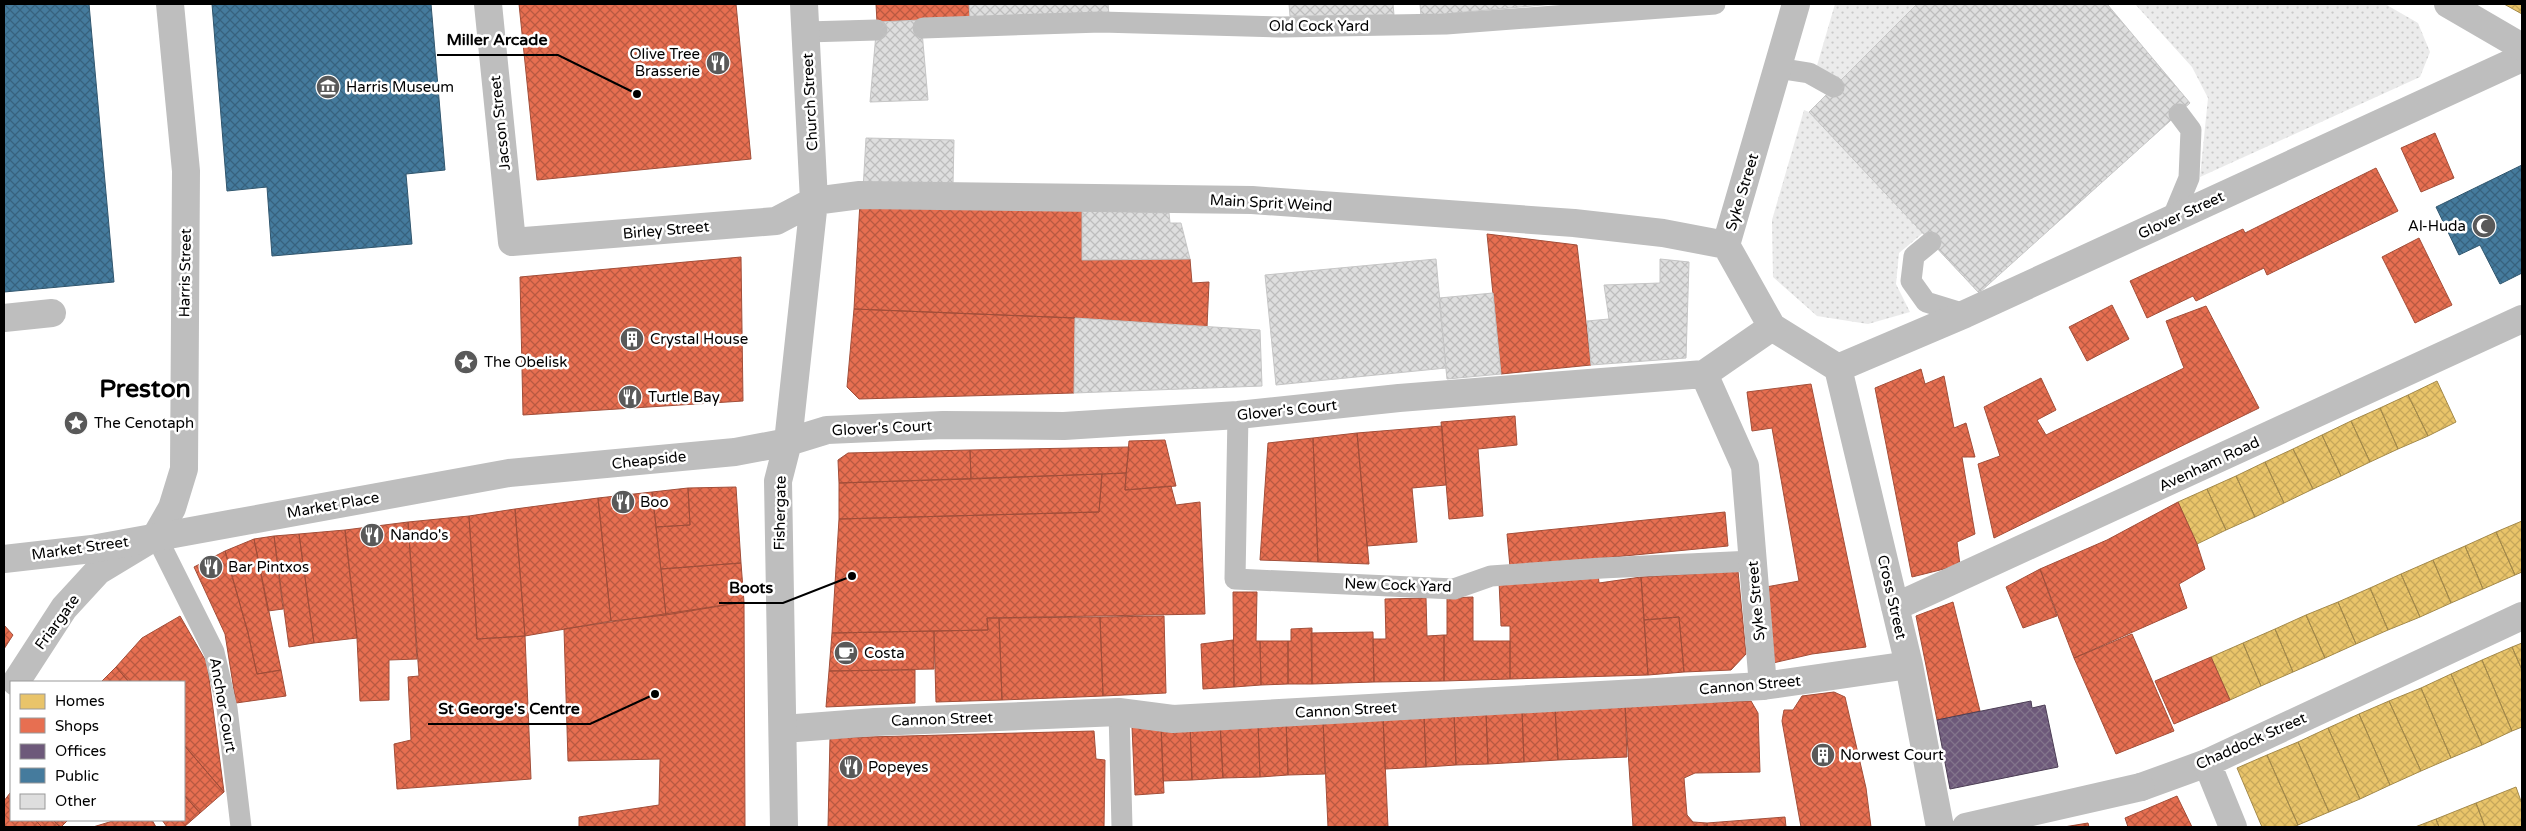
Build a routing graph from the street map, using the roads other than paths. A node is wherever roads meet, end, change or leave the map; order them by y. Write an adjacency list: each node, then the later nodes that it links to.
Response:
1 (170, 4): 30 (street, Harris Street)
2 (488, 4): 17 (street, Jacson Street)
3 (804, 4): 9 (street, Church Street)
4 (1715, 4): 7 (lane, Old Cock Yard)
5 (1796, 4): 12 (street, Syke Street)
6 (2448, 4): 10 (street)
7 (923, 28)
8 (877, 30): 9 (lane)
9 (806, 32): 15 (street, Church Street)
10 (2522, 47)
11 (2522, 58): 16 (street, Glover Street)
12 (1778, 68): 13 (lane); 19 (street, Syke Street)
13 (1834, 87)
14 (2179, 114): 16 (lane)
15 (814, 201): 17 (street, Birley Street); 19 (street, Main Sprit Weind); 28 (street, Fishergate)
16 (2172, 219): 21 (street, Glover Street)
17 (512, 242)
18 (1931, 242): 21 (lane)
19 (1726, 245): 24 (street, Syke Street)
20 (52, 312): 22 (street)
21 (1965, 314): 25 (street, Glover Street)
22 (4, 318)
23 (2522, 319): 33 (street, Avenham Road)
24 (1772, 327): 25 (street, Syke Street); 26 (street)
25 (1838, 368): 33 (street, Cross Street)
26 (1704, 374): 27 (street, Glover's Court); 32 (street, Syke Street)
27 (1238, 415): 28 (street, Glover's Court); 32 (lane, New Cock Yard)
28 (788, 442): 29 (street, Cheapside); 39 (street, Fishergate)
29 (509, 473): 30 (street, Market Place)
30 (156, 536): 31 (street, Market Street); 36 (street, Friargate); 41 (lane, Anchor Court)
31 (4, 559)
32 (1753, 561): 37 (street, Syke Street)
33 (1895, 607): 35 (street, Cross Street)
34 (2522, 616): 40 (street, Chaddock Street)
35 (1908, 665): 37 (street, Cannon Street); 44 (street, Cross Street)
36 (17, 681)
37 (1763, 686): 38 (street, Cannon Street)
38 (1119, 712): 39 (street, Cannon Street); 43 (lane)
39 (783, 729): 42 (street, Fishergate)
40 (2207, 763): 45 (street, Chaddock Street); 46 (street)
41 (241, 827)
42 (784, 827)
43 (1122, 827)
44 (1940, 827)
45 (1966, 827)
46 (2234, 827)

